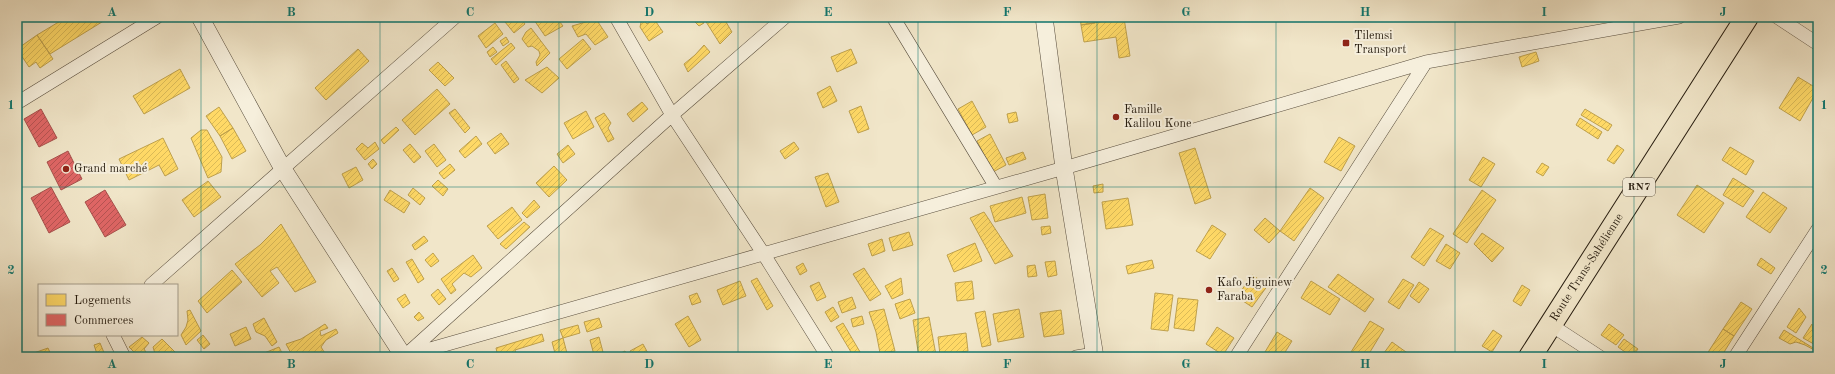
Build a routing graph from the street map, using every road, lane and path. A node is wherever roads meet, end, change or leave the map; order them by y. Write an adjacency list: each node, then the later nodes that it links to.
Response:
1 (157, 17): 13 (street)
2 (200, 17): 16 (street)
3 (455, 17): 16 (street)
4 (616, 17): 14 (street)
5 (785, 17): 14 (street)
6 (893, 17): 17 (street)
7 (1044, 17): 15 (street)
8 (1680, 17): 12 (street)
9 (1747, 17): 21 (highway, Route Trans-Sahélienne / RN7)
10 (1777, 17): 11 (street)
11 (1818, 44)
12 (1426, 62): 15 (street); 28 (street)
13 (17, 103)
14 (672, 115): 19 (street); 25 (street)
15 (1064, 168): 17 (street); 23 (street)
16 (283, 169): 20 (street); 25 (street)
17 (996, 187): 19 (street)
18 (1818, 229): 31 (street)
19 (763, 253): 25 (street); 26 (street)
20 (152, 284)
21 (1551, 324): 29 (highway, Route Trans-Sahélienne / RN7); 30 (street)
22 (113, 336): 24 (street)
23 (1094, 355): 27 (street)
24 (124, 357)
25 (403, 357)
26 (828, 357)
27 (1076, 357)
28 (1236, 357)
29 (1530, 357)
30 (1600, 357)
31 (1735, 357)

